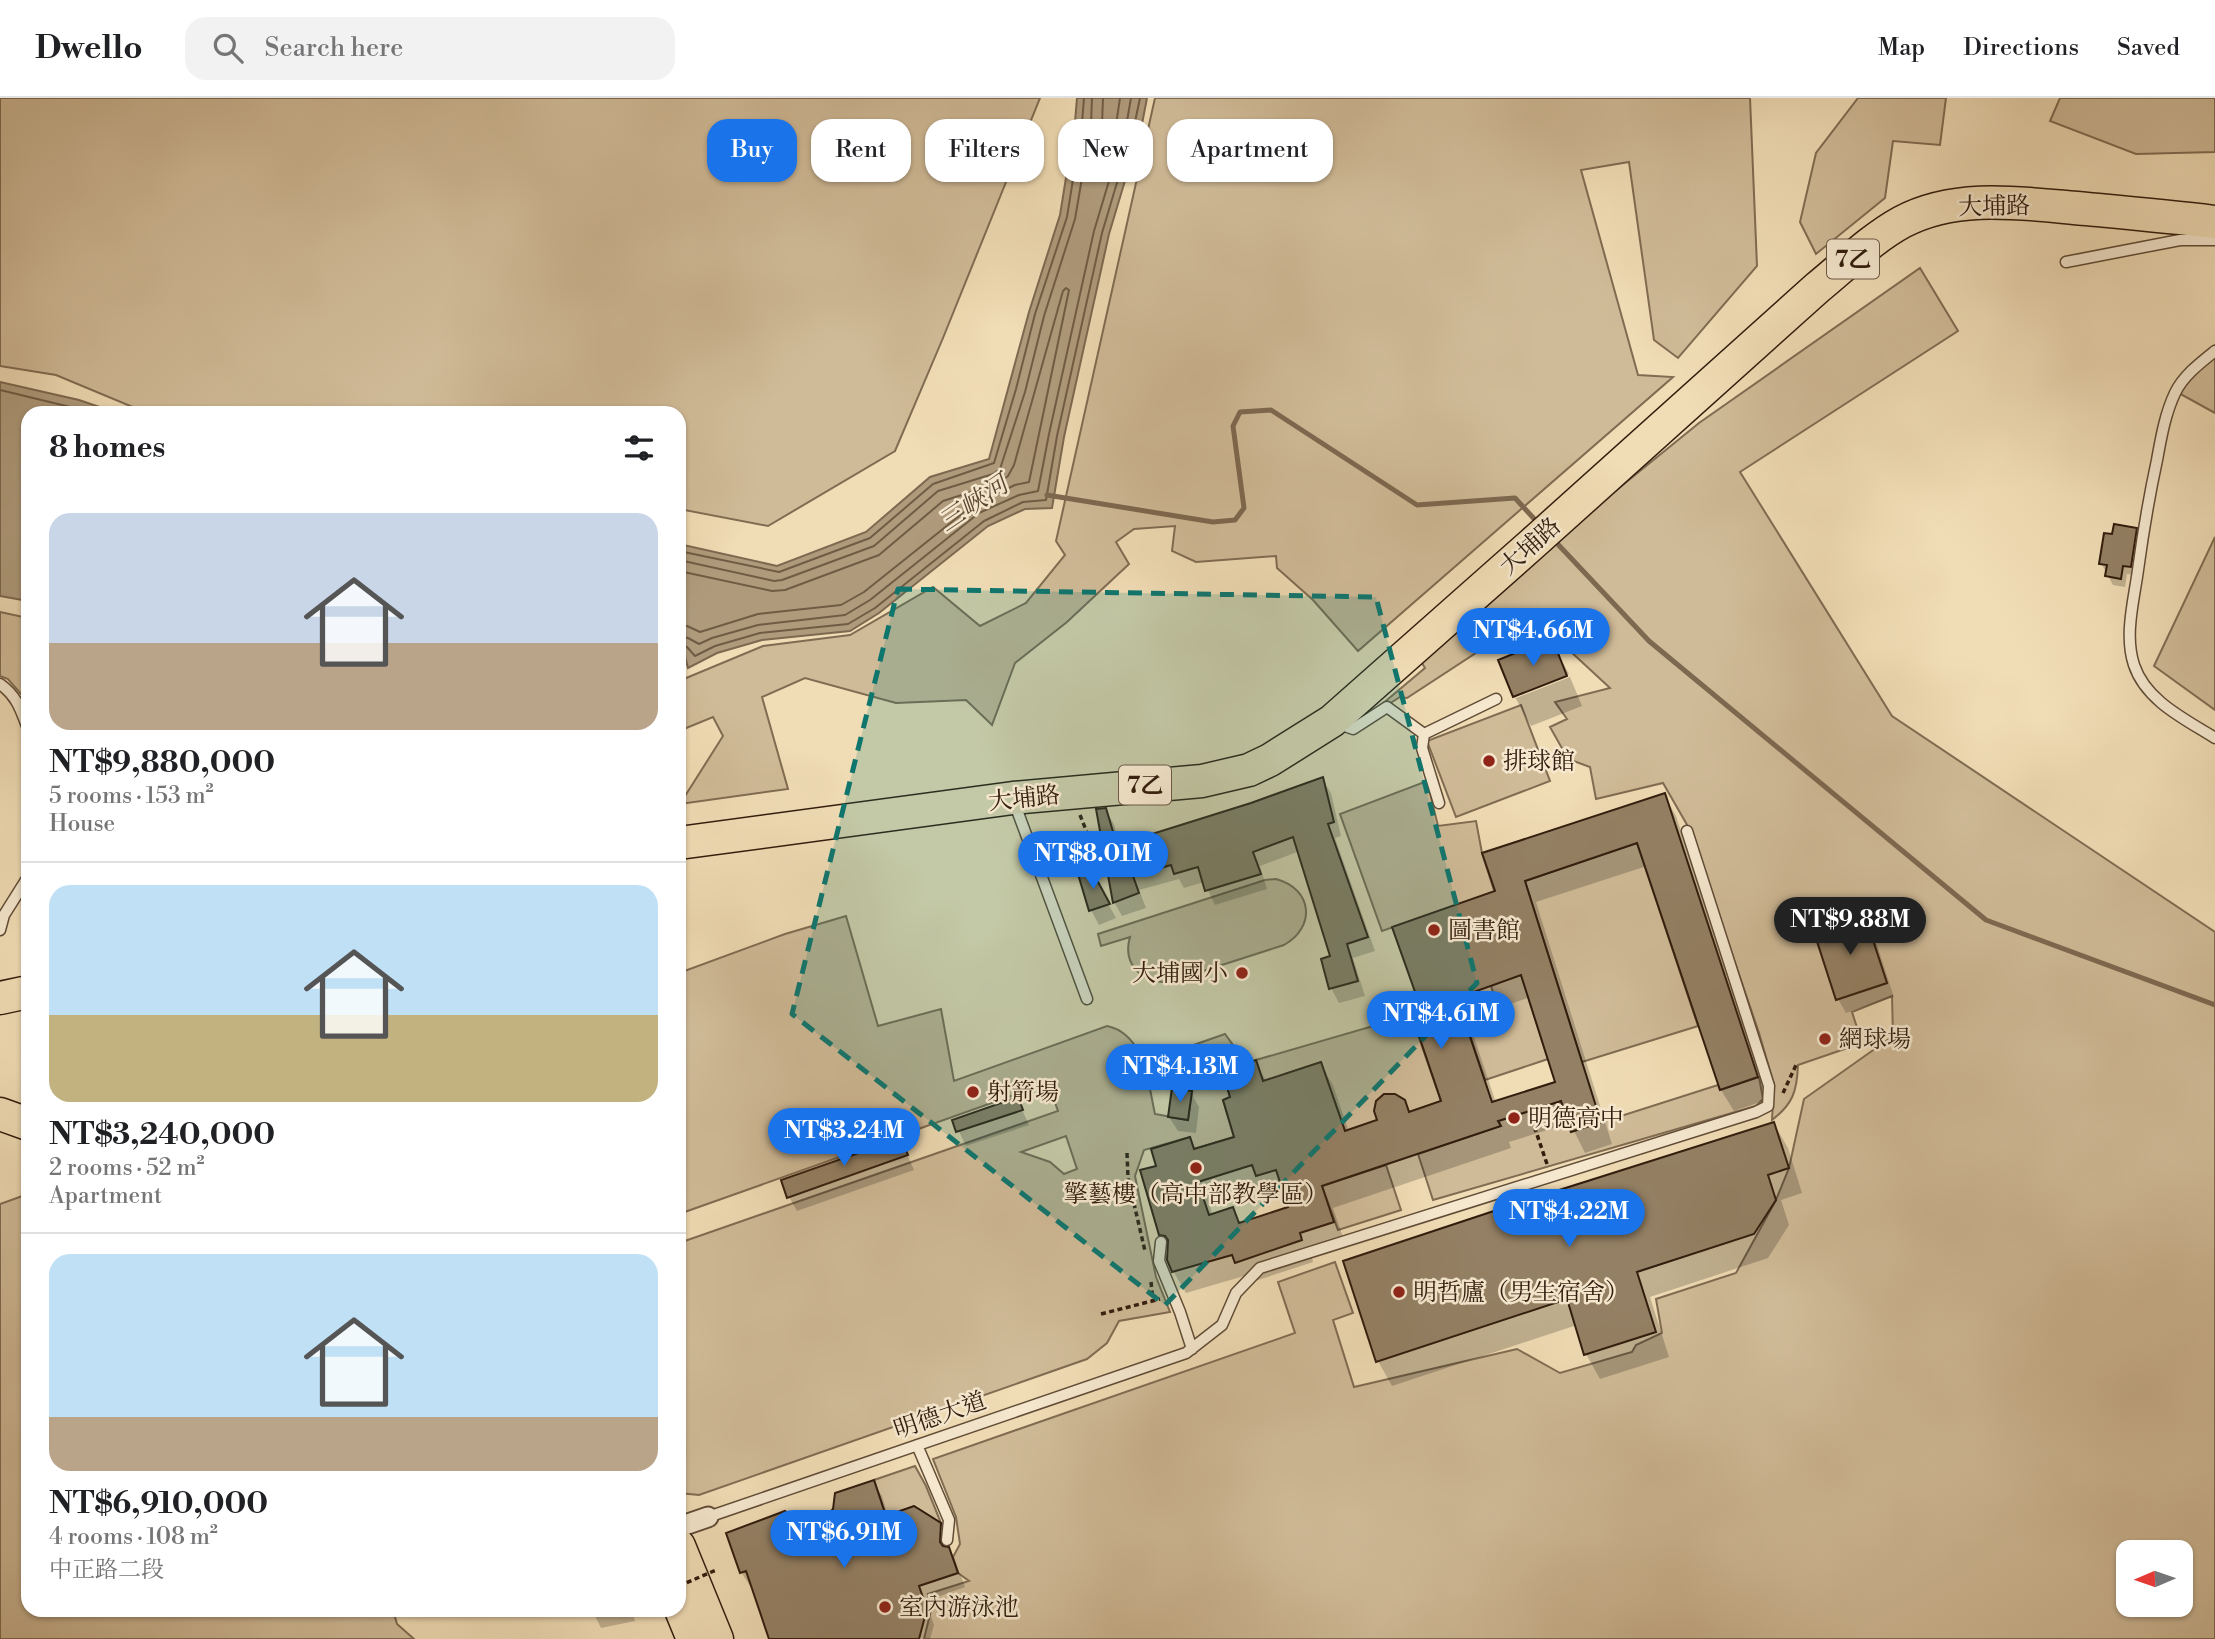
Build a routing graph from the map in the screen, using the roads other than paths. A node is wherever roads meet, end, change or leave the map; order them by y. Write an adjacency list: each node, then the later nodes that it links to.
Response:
1 (2215, 222): 8 (main road, 大埔路 / 7乙)
2 (2215, 240): 3 (lane)
3 (2066, 262)
4 (2215, 351): 10 (lane)
5 (0, 684): 7 (lane)
6 (1496, 699): 9 (lane)
7 (21, 709)
8 (1332, 721): 9 (lane); 11 (main road, 大埔路 / 7乙)
9 (1424, 734): 12 (lane)
10 (2215, 738)
11 (1013, 798): 14 (main road, 大埔路 / 7乙); 19 (lane)
12 (1438, 803)
13 (1687, 831): 25 (lane, 明德大道)
14 (686, 842)
15 (21, 888): 16 (lane)
16 (0, 930)
17 (21, 994): 18 (main road)
18 (0, 998)
19 (1087, 999)
20 (0, 1114): 21 (main road)
21 (21, 1122)
22 (0, 1136): 23 (main road)
23 (21, 1144)
24 (1418, 1205): 25 (lane)
25 (1422, 1217): 27 (lane, 明德大道)
26 (1161, 1242): 27 (lane)
27 (1189, 1351): 28 (lane, 明德大道)
28 (916, 1445): 29 (lane, 明德大道); 31 (lane)
29 (708, 1517): 30 (street)
30 (686, 1525)
31 (947, 1540)
32 (686, 1563): 35 (main road)
33 (684, 1617): 34 (main road)
34 (693, 1639)
35 (717, 1639)

